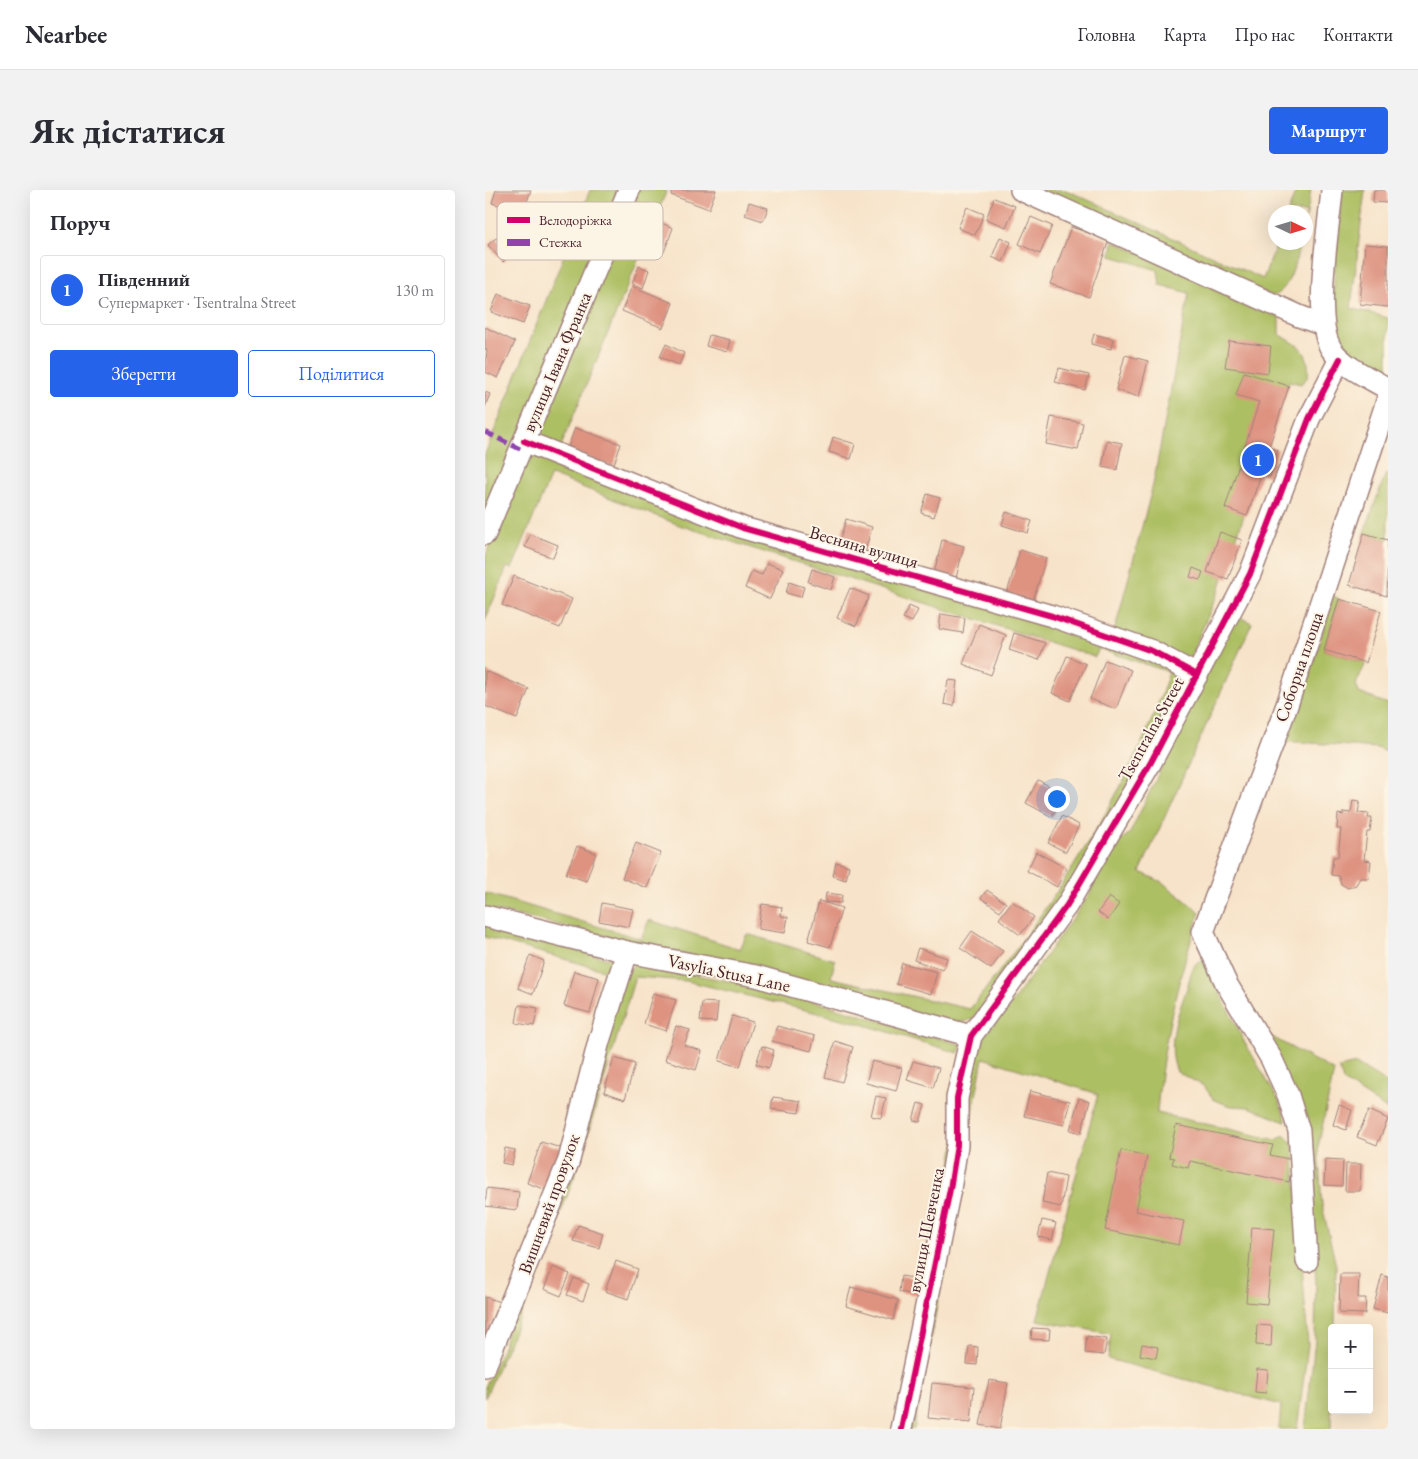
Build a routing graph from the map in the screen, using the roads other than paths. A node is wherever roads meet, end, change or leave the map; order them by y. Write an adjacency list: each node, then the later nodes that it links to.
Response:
1 (629, 190): 4 (street, вулиця Івана Франка)
2 (1021, 190): 6 (street)
3 (1332, 190): 6 (street)
4 (624, 202)
5 (600, 260): 10 (street, вулиця Івана Франка)
6 (1323, 325): 7 (street)
7 (1340, 359): 8 (street); 12 (street, Tsentralna Street)
8 (1388, 390)
9 (1388, 398): 16 (street, Соборна площа)
10 (524, 441): 11 (street, вулиця Івана Франка); 12 (street, Весняна вулиця)
11 (485, 534)
12 (1197, 675): 15 (street, Tsentralna Street)
13 (485, 916): 14 (street, Vasylia Stusa Lane)
14 (627, 952): 15 (street, Vasylia Stusa Lane); 17 (street, Вишневий провулок)
15 (971, 1036): 18 (street, вулиця Шевченка)
16 (1307, 1261)
17 (485, 1366)
18 (901, 1429)

